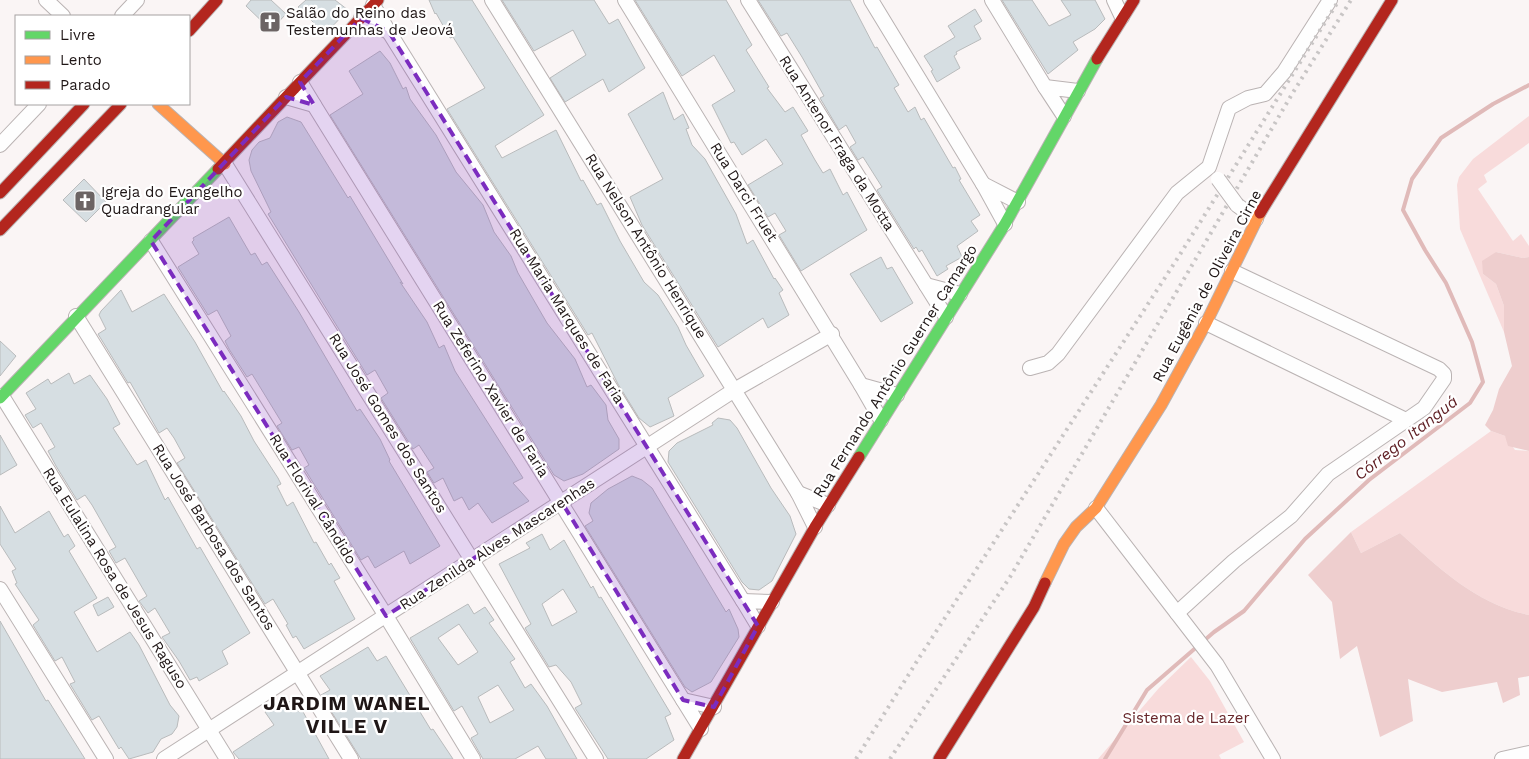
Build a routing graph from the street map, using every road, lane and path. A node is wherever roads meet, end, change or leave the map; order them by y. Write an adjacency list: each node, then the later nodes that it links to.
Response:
1 (46, 0): 14 (street)
2 (138, 0): 15 (street)
3 (217, 0): 18 (street)
4 (492, 0): 49 (street, Rua Nelson Antônio Henrique)
5 (625, 0): 46 (street, Rua Darci Fruet)
6 (748, 0): 41 (street, Rua Antenor Fraga da Motta)
7 (871, 0): 33 (street)
8 (992, 0): 21 (street)
9 (1114, 0): 16 (street)
10 (1134, 0): 16 (street, Rua Fernando Antônio Guerner Camargo)
11 (1330, 0): 32 (street)
12 (1392, 0): 36 (street, Rua Eugênia de Oliveira Cirne)
13 (375, 3): 17 (street); 19 (street, Rua Maria Marques de Faria)
14 (62, 15)
15 (123, 15)
16 (1122, 17): 22 (street, Rua Fernando Antônio Guerner Camargo)
17 (361, 18): 19 (street); 20 (street)
18 (190, 29)
19 (389, 32): 54 (street, Rua Maria Marques de Faria)
20 (300, 82): 23 (street); 28 (street, Rua Zeferino Xavier de Faria)
21 (1045, 87): 22 (street); 29 (street)
22 (1078, 91): 29 (street, Rua Fernando Antônio Guerner Camargo)
23 (286, 97): 28 (street); 31 (street)
24 (38, 105): 30 (street)
25 (83, 105): 34 (street)
26 (120, 105): 38 (street)
27 (159, 105): 31 (street, Rua José Gomes dos Santos)
28 (314, 105): 56 (street, Rua Zeferino Xavier de Faria)
29 (1064, 116): 35 (street, Rua Fernando Antônio Guerner Camargo)
30 (3, 136)
31 (225, 164): 39 (street); 60 (street, Rua José Gomes dos Santos)
32 (1209, 167): 36 (street, bridge); 47 (street)
33 (984, 184): 35 (street); 37 (street)
34 (0, 193)
35 (1018, 202): 37 (street, Rua Fernando Antônio Guerner Camargo)
36 (1256, 219): 40 (street, Rua Eugênia de Oliveira Cirne)
37 (1005, 224): 42 (street, Rua Fernando Antônio Guerner Camargo)
38 (0, 230)
39 (151, 241): 43 (street); 65 (street, Rua Florival Cândido)
40 (1232, 271): 45 (street, Rua Eugênia de Oliveira Cirne); 53 (street)
41 (926, 285): 42 (street); 44 (street, Rua Antenor Fraga da Motta)
42 (960, 294): 44 (street, Rua Fernando Antônio Guerner Camargo)
43 (76, 316): 51 (street); 67 (street, Rua José Barbosa dos Santos)
44 (946, 317): 50 (street, Rua Fernando Antônio Guerner Camargo)
45 (1206, 323): 53 (street); 58 (street, Rua Eugênia de Oliveira Cirne)
46 (832, 334): 48 (street, Rua Darci Fruet); 49 (street, Rua Zenilda Alves Mascarenhas)
47 (1030, 368)
48 (861, 385): 50 (street); 52 (street, Rua Darci Fruet)
49 (736, 389): 54 (street, Rua Zenilda Alves Mascarenhas); 55 (street, Rua Nelson Antônio Henrique)
50 (897, 394): 52 (street, Rua Fernando Antônio Guerner Camargo)
51 (1, 397): 71 (street, Rua Eulalina Rosa de Jesus Raguso)
52 (881, 420): 57 (street, Rua Fernando Antônio Guerner Camargo)
53 (1406, 420): 64 (street)
54 (649, 447): 56 (street, Rua Zenilda Alves Mascarenhas); 62 (street, Rua Maria Marques de Faria)
55 (798, 493): 57 (street); 59 (street, Rua Nelson Antônio Henrique)
56 (561, 501): 60 (street, Rua Zenilda Alves Mascarenhas); 68 (street, Rua Zeferino Xavier de Faria)
57 (828, 505): 59 (street, Rua Fernando Antônio Guerner Camargo)
58 (1096, 508): 64 (street); 80 (street, Rua Eugênia de Oliveira Cirne)
59 (815, 526): 63 (street, Rua Fernando Antônio Guerner Camargo)
60 (474, 560): 65 (street, Rua Zenilda Alves Mascarenhas); 78 (street, Rua José Gomes dos Santos)
61 (0, 590): 73 (street)
62 (743, 601): 63 (street); 66 (street, Rua Maria Marques de Faria)
63 (772, 602): 66 (street, Rua Fernando Antônio Guerner Camargo)
64 (1177, 613): 81 (street)
65 (386, 616): 67 (street, Rua Zenilda Alves Mascarenhas); 77 (street, Rua Florival Cândido)
66 (758, 626): 69 (street, Rua Fernando Antônio Guerner Camargo)
67 (298, 672): 71 (street, Rua Zenilda Alves Mascarenhas); 76 (street, Rua José Barbosa dos Santos)
68 (683, 700): 69 (street); 70 (street, Rua Zeferino Xavier de Faria)
69 (714, 706): 70 (street, Rua Fernando Antônio Guerner Camargo)
70 (701, 729): 79 (street, Rua Fernando Antônio Guerner Camargo)
71 (209, 730): 74 (street, Rua Zenilda Alves Mascarenhas); 75 (street, Rua Eulalina Rosa de Jesus Raguso)
72 (1526, 755): 82 (street)
73 (106, 759)
74 (164, 759)
75 (227, 759)
76 (351, 759)
77 (473, 759)
78 (596, 759)
79 (682, 759)
80 (940, 759)
81 (1273, 759)
82 (1502, 759)

